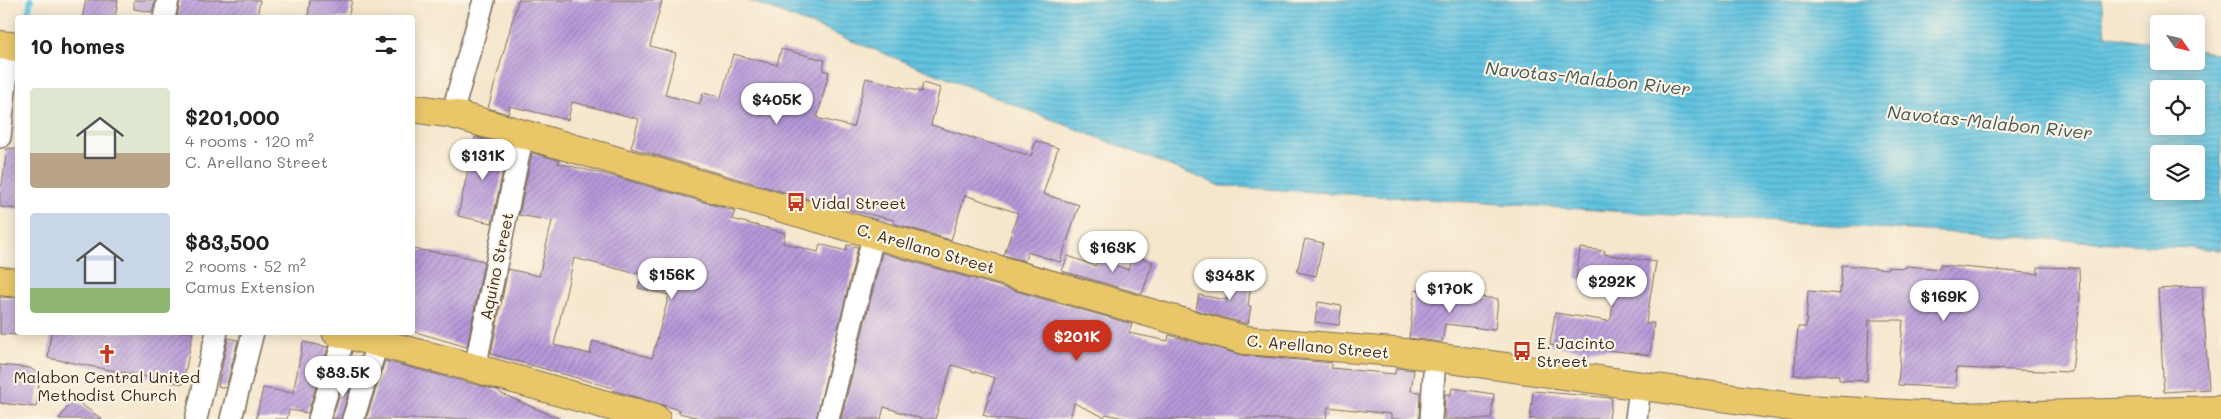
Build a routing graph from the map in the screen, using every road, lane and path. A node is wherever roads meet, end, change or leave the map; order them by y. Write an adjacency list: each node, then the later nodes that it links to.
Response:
1 (168, 0): 3 (street)
2 (484, 0): 6 (street)
3 (165, 15)
4 (9, 46): 8 (street)
5 (415, 108): 6 (main road, C. Arellano Street)
6 (452, 114): 7 (main road, C. Arellano Street)
7 (523, 134): 9 (main road, C. Arellano Street); 18 (street, Aquino Street)
8 (0, 137)
9 (874, 233): 17 (main road, C. Arellano Street); 28 (street)
10 (0, 281): 11 (main road)
11 (15, 283)
12 (216, 335): 23 (street)
13 (252, 335): 24 (street)
14 (340, 335): 25 (street)
15 (348, 335): 16 (main road)
16 (378, 342): 18 (main road); 26 (street)
17 (1435, 357): 19 (main road, C. Arellano Street); 29 (street)
18 (475, 368): 27 (main road)
19 (1640, 387): 21 (main road, C. Arellano Street); 30 (street)
20 (2221, 410): 22 (main road, C. Arellano Street)
21 (1917, 417): 22 (main road, C. Arellano Street)
22 (2064, 417)
23 (196, 419)
24 (231, 419)
25 (319, 419)
26 (353, 419)
27 (656, 419)
28 (828, 419)
29 (1431, 419)
30 (1636, 419)

